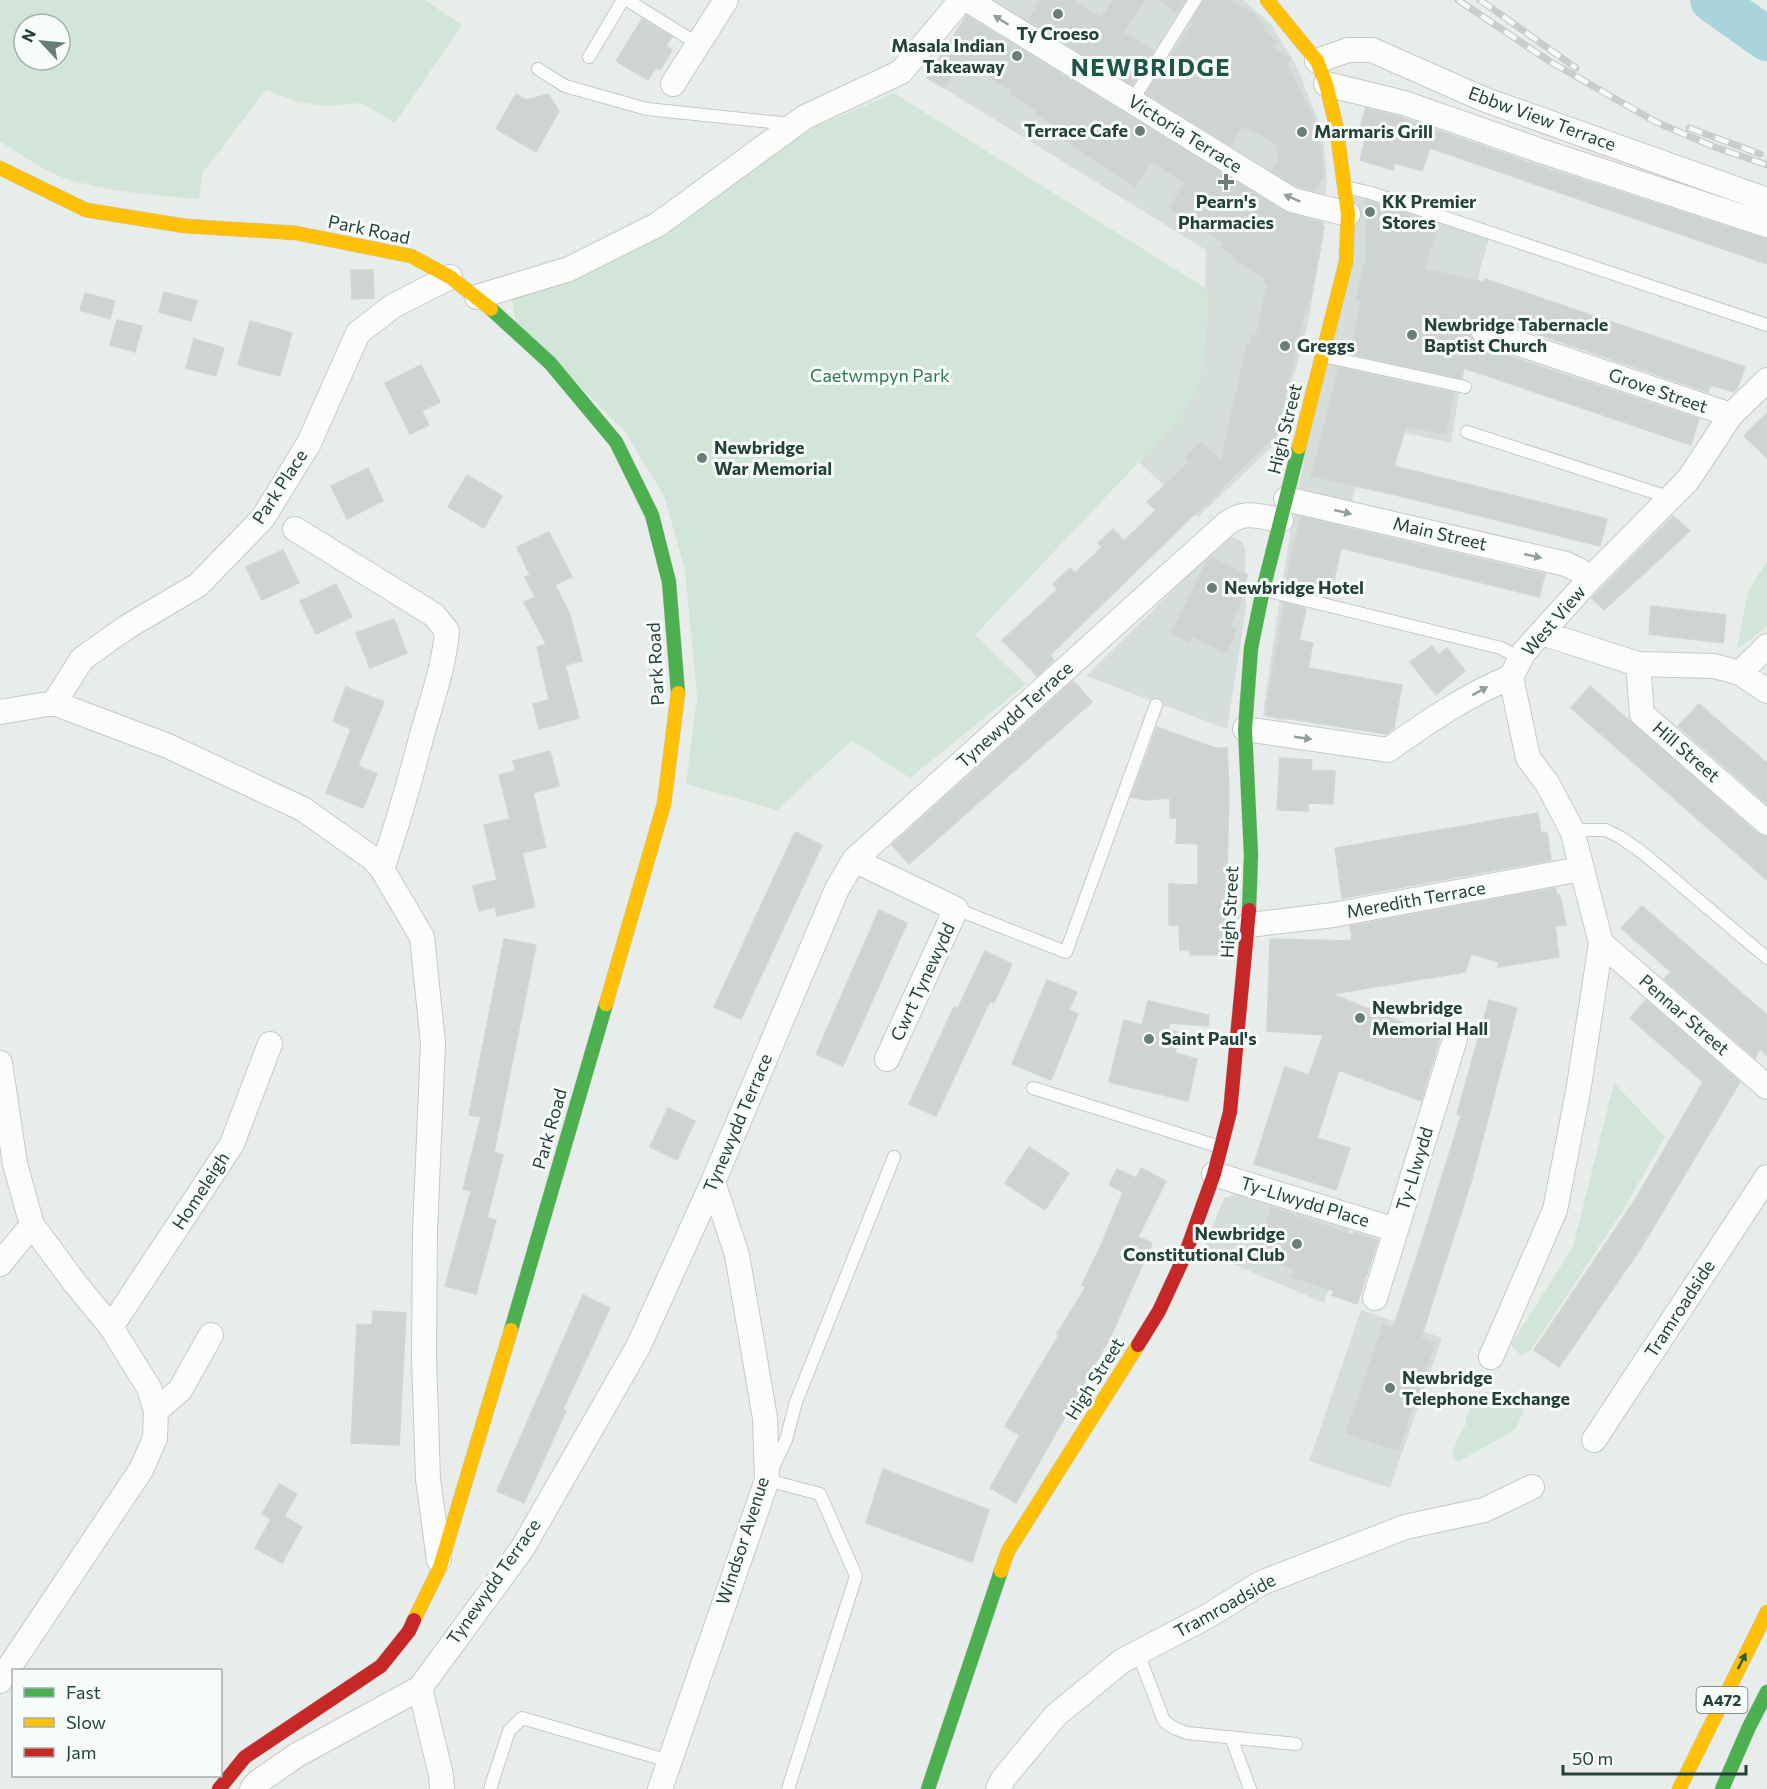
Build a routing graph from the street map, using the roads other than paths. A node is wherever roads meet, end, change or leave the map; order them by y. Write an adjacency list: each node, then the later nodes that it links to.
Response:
1 (625, 0): 7 (lane); 8 (lane)
2 (726, 0): 7 (street)
3 (961, 0): 14 (street)
4 (968, 0): 13 (street, Victoria Terrace, one-way to 4)
5 (1195, 0): 13 (lane)
6 (1267, 0): 9 (street, High Street)
7 (698, 44): 11 (street)
8 (589, 57)
9 (1317, 61): 12 (street, High Street); 17 (street, Ebbw View Terrace)
10 (538, 69): 14 (lane)
11 (673, 84)
12 (1326, 84): 16 (street, High Street); 19 (street)
13 (1132, 101): 18 (street, Victoria Terrace, one-way to 13)
14 (795, 125): 21 (street)
15 (0, 168): 20 (street, Park Road)
16 (1345, 187): 18 (street, High Street); 22 (lane)
17 (1767, 200)
18 (1348, 214): 24 (street, High Street)
19 (1767, 225)
20 (450, 277): 21 (street, Park Road); 40 (street, Park Place)
21 (477, 297): 75 (street, Park Road)
22 (1767, 325)
23 (1484, 332): 27 (street, Grove Street)
24 (1321, 356): 26 (lane); 30 (street, High Street)
25 (1767, 380): 27 (street, West View)
26 (1465, 387)
27 (1731, 416): 29 (street, West View)
28 (1467, 432): 29 (lane)
29 (1671, 498): 32 (street, West View)
30 (1284, 510): 32 (street, Main Street, one-way to 32); 33 (street, High Street); 46 (street, Tynewydd Terrace)
31 (295, 529): 48 (street, Park Place)
32 (1590, 579): 34 (street, West View)
33 (1263, 590): 37 (lane); 43 (street, High Street)
34 (1542, 633): 36 (street); 37 (street, West View)
35 (1767, 646): 38 (street)
36 (1638, 664): 38 (street); 44 (street, Hill Street)
37 (1516, 668): 43 (street, West View, one-way to 37); 45 (street)
38 (1740, 673): 39 (street)
39 (1767, 691)
40 (54, 703): 42 (street); 48 (street)
41 (1156, 705): 49 (lane)
42 (1, 709)
43 (1245, 729): 50 (street, High Street)
44 (1767, 823)
45 (1572, 830): 47 (street); 52 (lane)
46 (854, 860): 49 (street, Cwrt Tynewydd); 63 (street, Tynewydd Terrace)
47 (1581, 868): 50 (street, Meredith Terrace); 51 (street)
48 (382, 869): 75 (street)
49 (956, 909): 55 (street, Cwrt Tynewydd)
50 (1249, 925): 59 (street, High Street)
51 (1601, 944): 58 (street, Pennar Street); 70 (street)
52 (1767, 958)
53 (1455, 1039): 65 (street, Ty-Llwydd)
54 (270, 1044): 68 (street, Homeleigh)
55 (887, 1059)
56 (0, 1062): 64 (street)
57 (1034, 1088): 59 (lane)
58 (1767, 1088)
59 (1221, 1147): 61 (street, High Street)
60 (894, 1157): 73 (lane)
61 (1215, 1174): 65 (street, Ty-Llwydd Place); 90 (street, High Street)
62 (1766, 1179): 72 (street, Tramroadside)
63 (713, 1182): 73 (street, Windsor Avenue); 79 (street, Tynewydd Terrace)
64 (32, 1225): 66 (street); 68 (street)
65 (1396, 1230): 67 (street, Ty-Llwydd)
66 (0, 1264)
67 (1375, 1298)
68 (111, 1327): 71 (street)
69 (211, 1335): 71 (street)
70 (1491, 1357)
71 (156, 1411): 78 (street)
72 (1594, 1440)
73 (767, 1480): 83 (street, Windsor Avenue); 89 (lane)
74 (1532, 1486): 77 (street, Tramroadside)
75 (440, 1567): 84 (street, Park Road)
76 (1767, 1612): 93 (street, A472, one-way to 76)
77 (1138, 1653): 81 (lane); 91 (street, Tramroadside)
78 (0, 1681)
79 (420, 1688): 85 (street, Tynewydd Terrace); 86 (street)
80 (1767, 1692): 94 (street, A472)
81 (1231, 1737): 82 (lane); 92 (lane)
82 (1296, 1744)
83 (669, 1761): 87 (lane); 88 (street, Windsor Avenue)
84 (219, 1789)
85 (252, 1789)
86 (442, 1789)
87 (489, 1789)
88 (660, 1789)
89 (788, 1789)
90 (928, 1789)
91 (998, 1789)
92 (1250, 1789)
93 (1679, 1789)
94 (1722, 1789)

